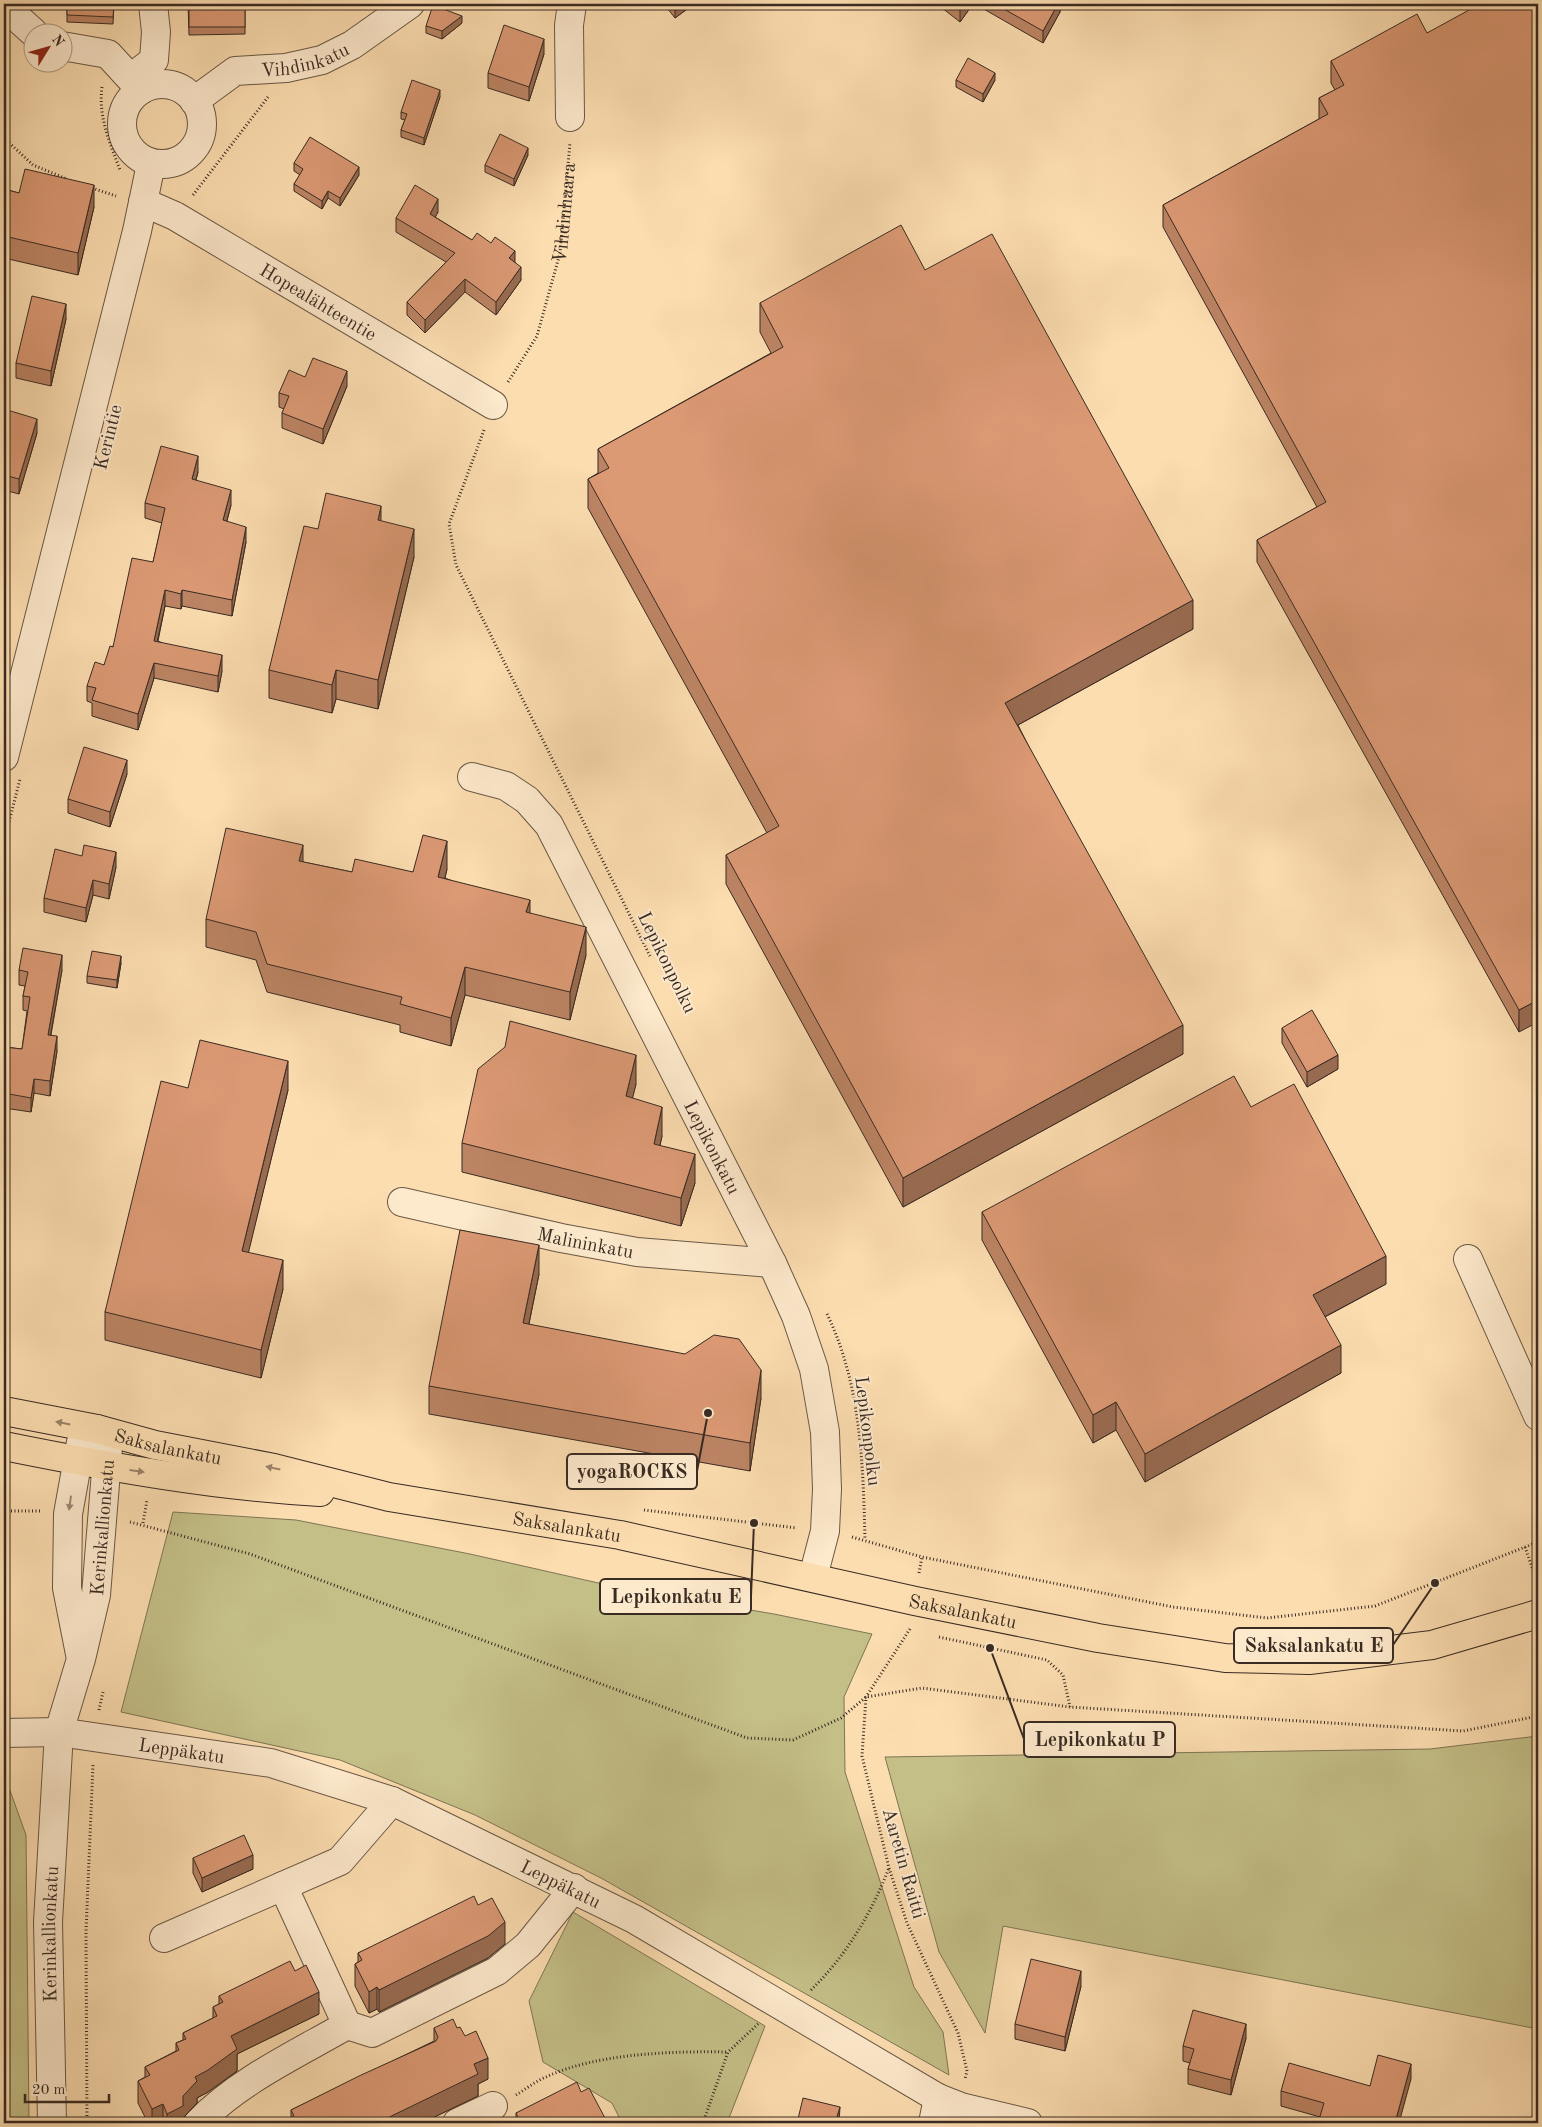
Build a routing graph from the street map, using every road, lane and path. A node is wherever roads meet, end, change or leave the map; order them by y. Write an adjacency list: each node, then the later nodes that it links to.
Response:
1 (8, 4): 5 (street)
2 (153, 4): 9 (street)
3 (410, 4): 8 (street, Vihdinkatu)
4 (572, 4): 11 (street)
5 (22, 23)
6 (72, 48): 7 (street)
7 (108, 54): 9 (street); 14 (path)
8 (286, 68): 10 (street, Vihdinkatu); 18 (path)
9 (136, 84): 10 (street); 13 (street)
10 (194, 101): 13 (street)
11 (570, 117): 19 (path, Vihdinhaara)
12 (4, 138): 15 (path)
13 (151, 164): 17 (street, Kerintie)
14 (122, 177)
15 (71, 180)
16 (88, 186): 17 (path)
17 (133, 200): 18 (street, Hopealähteentie); 20 (street, Kerintie)
18 (175, 216): 19 (street, Hopealähteentie)
19 (493, 405): 23 (path, Lepikonpolku)
20 (12, 766): 22 (path)
21 (472, 777): 26 (street, Lepikonkatu)
22 (4, 842)
23 (651, 959)
24 (402, 1202): 26 (street, Malininkatu)
25 (1468, 1259): 29 (street)
26 (772, 1263): 39 (street, Lepikonkatu)
27 (824, 1308): 40 (path, Lepikonpolku)
28 (4, 1411): 30 (main road, Saksalankatu, one-way to 28)
29 (1538, 1416)
30 (97, 1429): 32 (street, Kerinkallionkatu); 33 (street, Kerinkallionkatu); 34 (main road, Saksalankatu, one-way to 30)
31 (4, 1446): 32 (main road, Saksalankatu)
32 (76, 1460): 33 (main road, Saksalankatu); 37 (street, Kerinkallionkatu, one-way to 37)
33 (107, 1467): 34 (main road, Saksalankatu, one-way to 34); 38 (street, Kerinkallionkatu)
34 (389, 1497): 43 (main road, Saksalankatu)
35 (641, 1509): 39 (path)
36 (4, 1511): 37 (path)
37 (68, 1514): 48 (street, Kerinkallionkatu)
38 (102, 1517): 48 (street, Kerinkallionkatu); 50 (path)
39 (825, 1531): 40 (path); 43 (street, Lepikonkatu)
40 (865, 1540): 42 (path)
41 (1538, 1542): 42 (path)
42 (1525, 1547): 44 (path)
43 (813, 1577): 45 (main road, Saksalankatu)
44 (1538, 1585)
45 (1538, 1614)
46 (918, 1632): 50 (path, Aaretin Raitti)
47 (935, 1636): 51 (path)
48 (81, 1659): 53 (street, Kerinkallionkatu)
49 (103, 1688): 55 (path)
50 (866, 1697): 51 (path); 57 (path, Aaretin Raitti)
51 (1070, 1707): 52 (path)
52 (1538, 1716)
53 (59, 1732): 54 (street); 55 (street, Leppäkatu); 66 (street, Kerinkallionkatu)
54 (4, 1733)
55 (94, 1736): 56 (street, Leppäkatu); 67 (path)
56 (392, 1801): 58 (street); 59 (street, Leppäkatu)
57 (889, 1868): 61 (path); 65 (path, Aaretin Raitti)
58 (283, 1886): 60 (street); 62 (street)
59 (574, 1888): 61 (street, Leppäkatu); 62 (street)
60 (164, 1938)
61 (785, 2008): 63 (path); 65 (street, Leppäkatu)
62 (347, 2025): 68 (street)
63 (728, 2052): 64 (path); 70 (path)
64 (493, 2106): 69 (street)
65 (944, 2109): 71 (street, Leppäkatu)
66 (52, 2123)
67 (86, 2123)
68 (198, 2123)
69 (457, 2123)
70 (703, 2123)
71 (1028, 2123)

